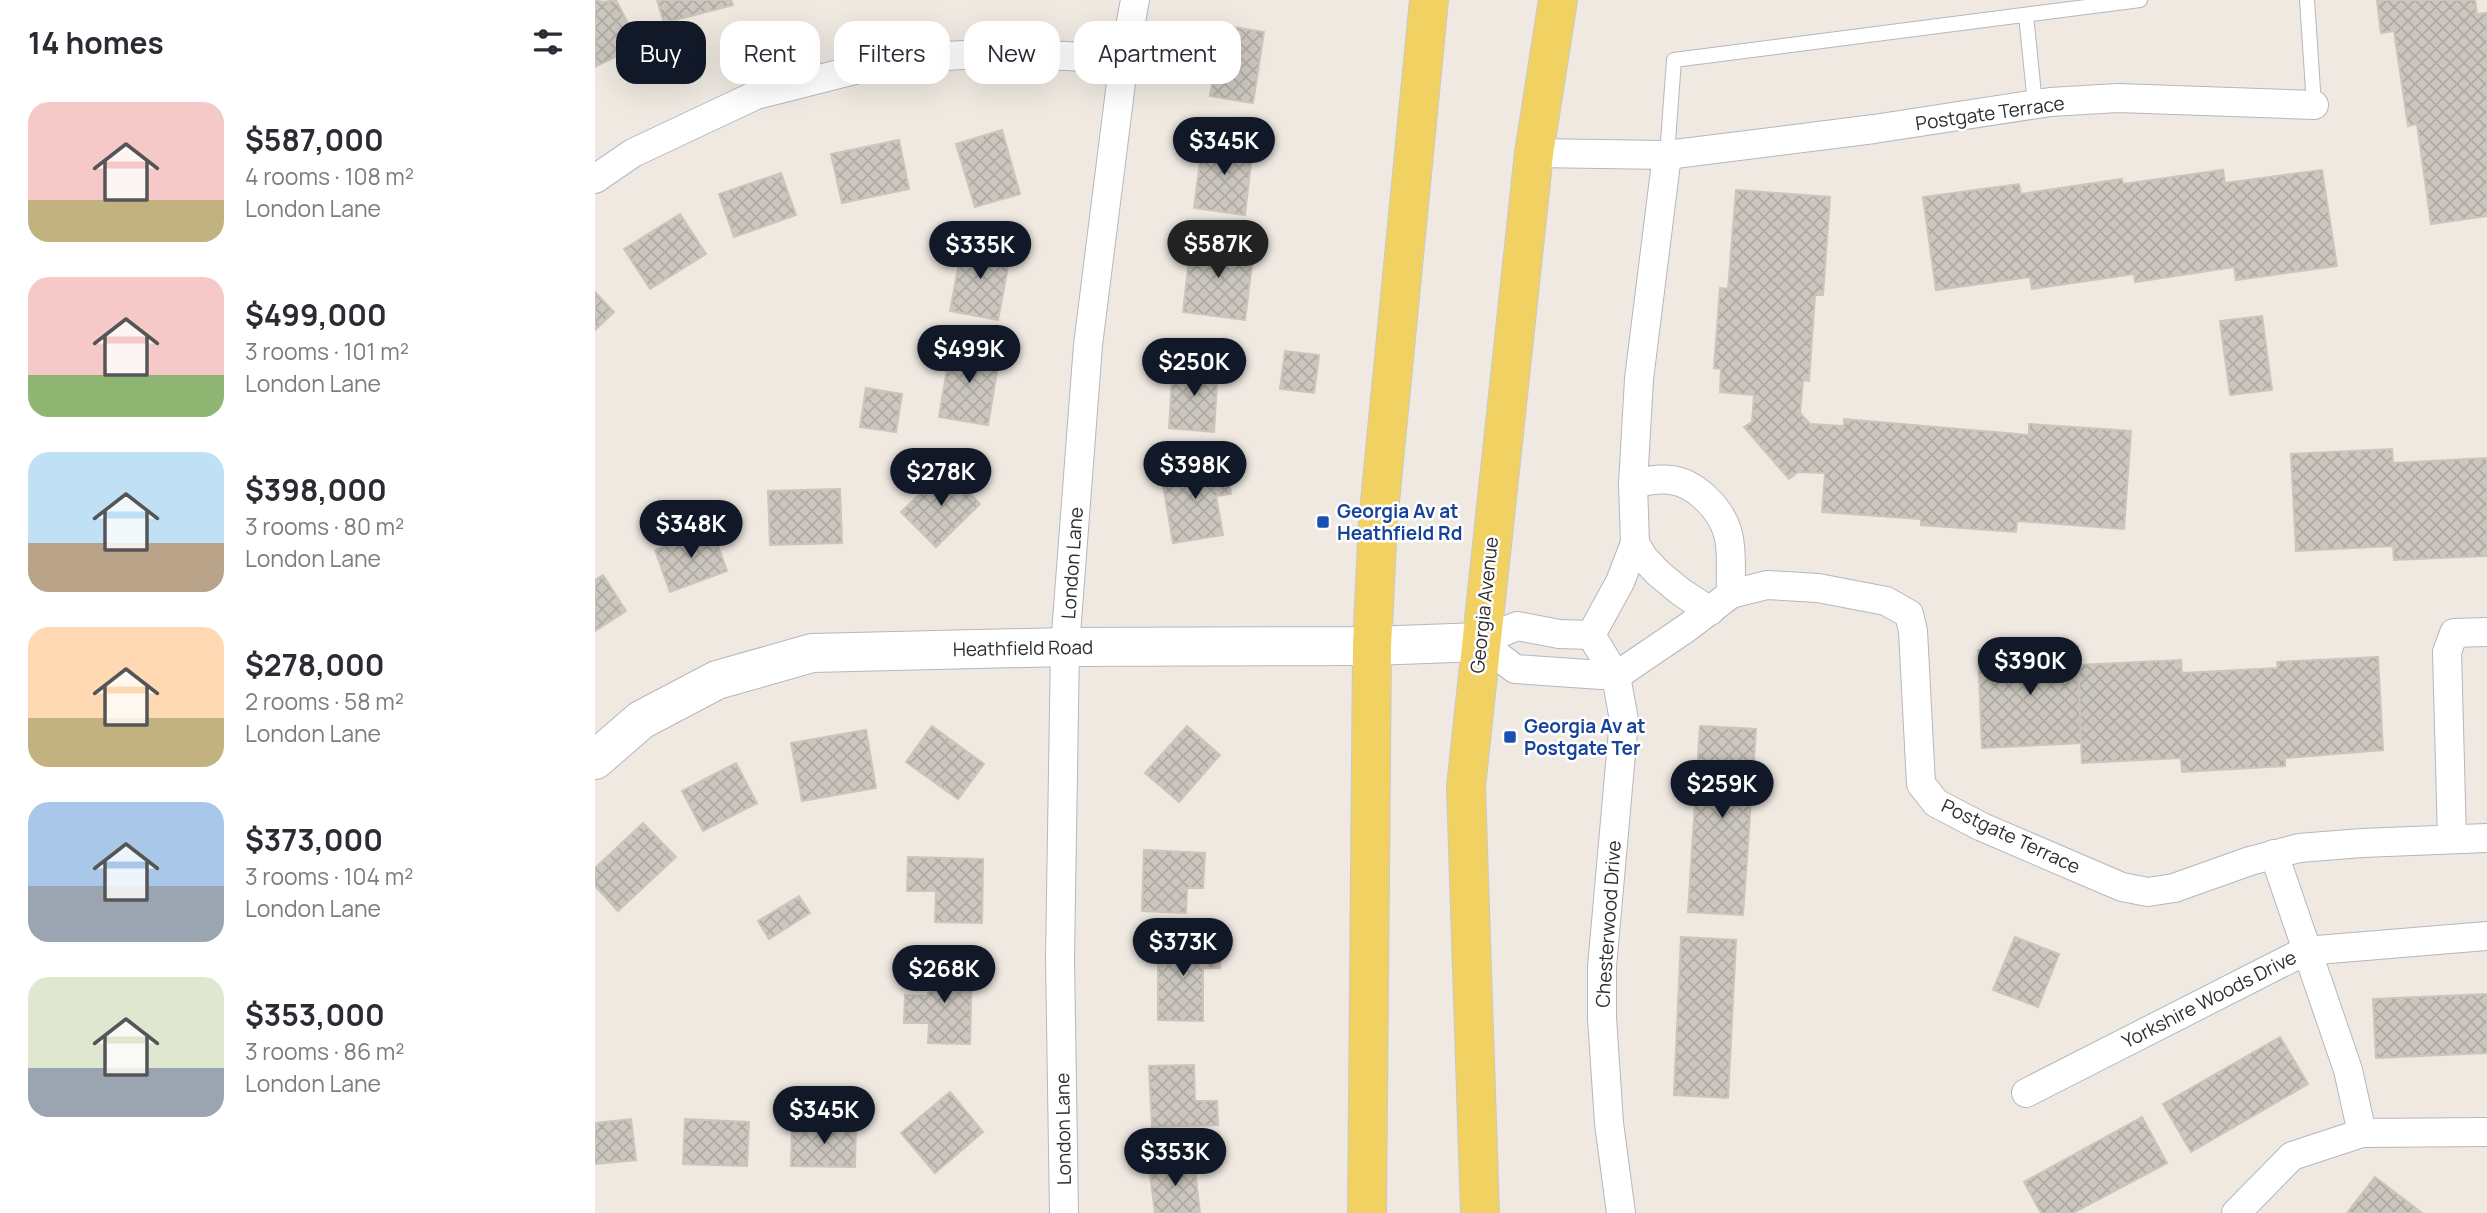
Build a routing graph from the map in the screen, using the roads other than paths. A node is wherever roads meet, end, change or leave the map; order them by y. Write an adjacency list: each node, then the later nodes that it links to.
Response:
1 (1135, 0): 7 (street, London Lane)
2 (1429, 0): 21 (main road)
3 (1558, 0): 12 (main road, Georgia Avenue)
4 (2140, 0): 6 (lane)
5 (2307, 0): 11 (lane)
6 (2026, 15): 10 (lane); 13 (lane)
7 (1131, 21)
8 (1074, 56): 14 (street)
9 (1121, 84): 22 (street, London Lane)
10 (2035, 104): 11 (street, Postgate Terrace); 13 (street, Postgate Terrace)
11 (2314, 105)
12 (1534, 153): 13 (street, Postgate Terrace); 20 (main road, Georgia Avenue)
13 (1667, 155): 15 (street)
14 (595, 179)
15 (1633, 484): 16 (street); 17 (street)
16 (1635, 543): 17 (street); 19 (street)
17 (1720, 602): 23 (street, Postgate Terrace); 27 (street, Postgate Terrace)
18 (2487, 632): 26 (street)
19 (1591, 635): 20 (street); 23 (street)
20 (1479, 642): 21 (street, Heathfield Road); 23 (street); 35 (main road, Georgia Avenue)
21 (1372, 646): 22 (street, Heathfield Road); 34 (main road)
22 (1065, 647): 24 (street, Heathfield Road); 33 (street, London Lane)
23 (1616, 676): 36 (street, Chesterwood Drive)
24 (595, 760)
25 (2487, 838): 26 (street, Postgate Terrace)
26 (2452, 839): 27 (street, Postgate Terrace)
27 (2274, 854): 29 (street)
28 (2487, 936): 29 (street, Yorkshire Woods Drive)
29 (2305, 951): 30 (street, Yorkshire Woods Drive); 32 (street)
30 (2026, 1093)
31 (2487, 1132): 32 (street)
32 (2362, 1133): 37 (street)
33 (1064, 1213)
34 (1367, 1213)
35 (1480, 1213)
36 (1621, 1213)
37 (2237, 1213)

